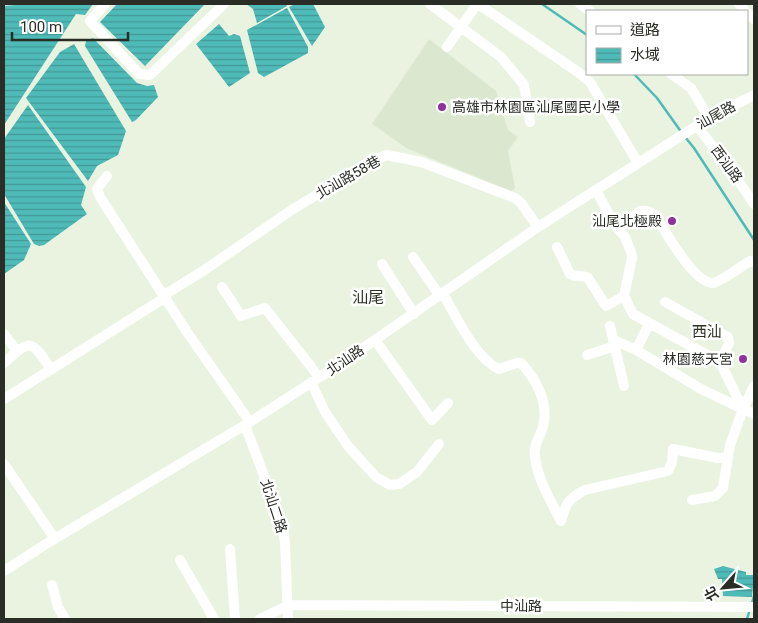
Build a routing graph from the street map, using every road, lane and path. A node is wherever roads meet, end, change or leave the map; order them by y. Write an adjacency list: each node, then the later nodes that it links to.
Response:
1 (105, 4): 2 (street)
2 (224, 4)
3 (430, 4): 5 (street)
4 (477, 4): 5 (street); 13 (street)
5 (461, 27): 6 (street); 10 (street)
6 (447, 47)
7 (672, 75): 9 (street)
8 (754, 95): 9 (street, 汕尾路)
9 (709, 118): 11 (street, 汕尾路)
10 (530, 122)
11 (694, 128): 12 (street, 汕尾路); 16 (street, 西汕路)
12 (679, 137): 13 (street, 北汕路)
13 (638, 163): 15 (street, 北汕路)
14 (107, 176): 25 (street, 北汕二路)
15 (596, 190): 17 (street, 北汕路); 18 (street)
16 (754, 204)
17 (538, 227): 24 (street, 北汕路); 25 (street, 北汕路58巷)
18 (618, 229): 21 (street); 26 (street)
19 (557, 247): 26 (street)
20 (413, 257): 24 (street)
21 (754, 262)
22 (382, 264): 28 (street)
23 (222, 287): 40 (street)
24 (441, 295): 28 (street, 北汕路); 48 (street)
25 (165, 296): 39 (street, 北汕路58巷); 46 (street, 北汕二路)
26 (624, 296): 29 (street)
27 (665, 302): 37 (street)
28 (414, 314): 32 (street, 北汕路)
29 (649, 324): 34 (street); 37 (street)
30 (610, 326): 33 (street)
31 (4, 334): 35 (street)
32 (375, 340): 40 (street, 北汕路); 44 (street)
33 (614, 343): 34 (street); 36 (street); 41 (street)
34 (636, 350): 45 (street)
35 (17, 351): 38 (street); 39 (street)
36 (587, 354)
37 (720, 362): 45 (street)
38 (4, 363)
39 (51, 370): 43 (street, 北汕路58巷)
40 (315, 380): 46 (street, 北汕路); 47 (street)
41 (624, 386)
42 (754, 386): 45 (street)
43 (4, 399)
44 (448, 403)
45 (749, 412): 48 (street)
46 (248, 424): 51 (street, 北汕路); 56 (street, 北汕二路)
47 (439, 444)
48 (728, 457): 50 (street)
49 (4, 464): 51 (street)
50 (692, 500)
51 (55, 539): 54 (street, 北汕路)
52 (230, 549): 60 (street)
53 (180, 560): 59 (street)
54 (4, 571)
55 (52, 585): 58 (street)
56 (289, 605): 57 (street, 中汕路); 61 (street); 62 (street, 北汕二路)
57 (751, 607)
58 (65, 619)
59 (214, 619)
60 (235, 619)
61 (260, 619)
62 (288, 619)

